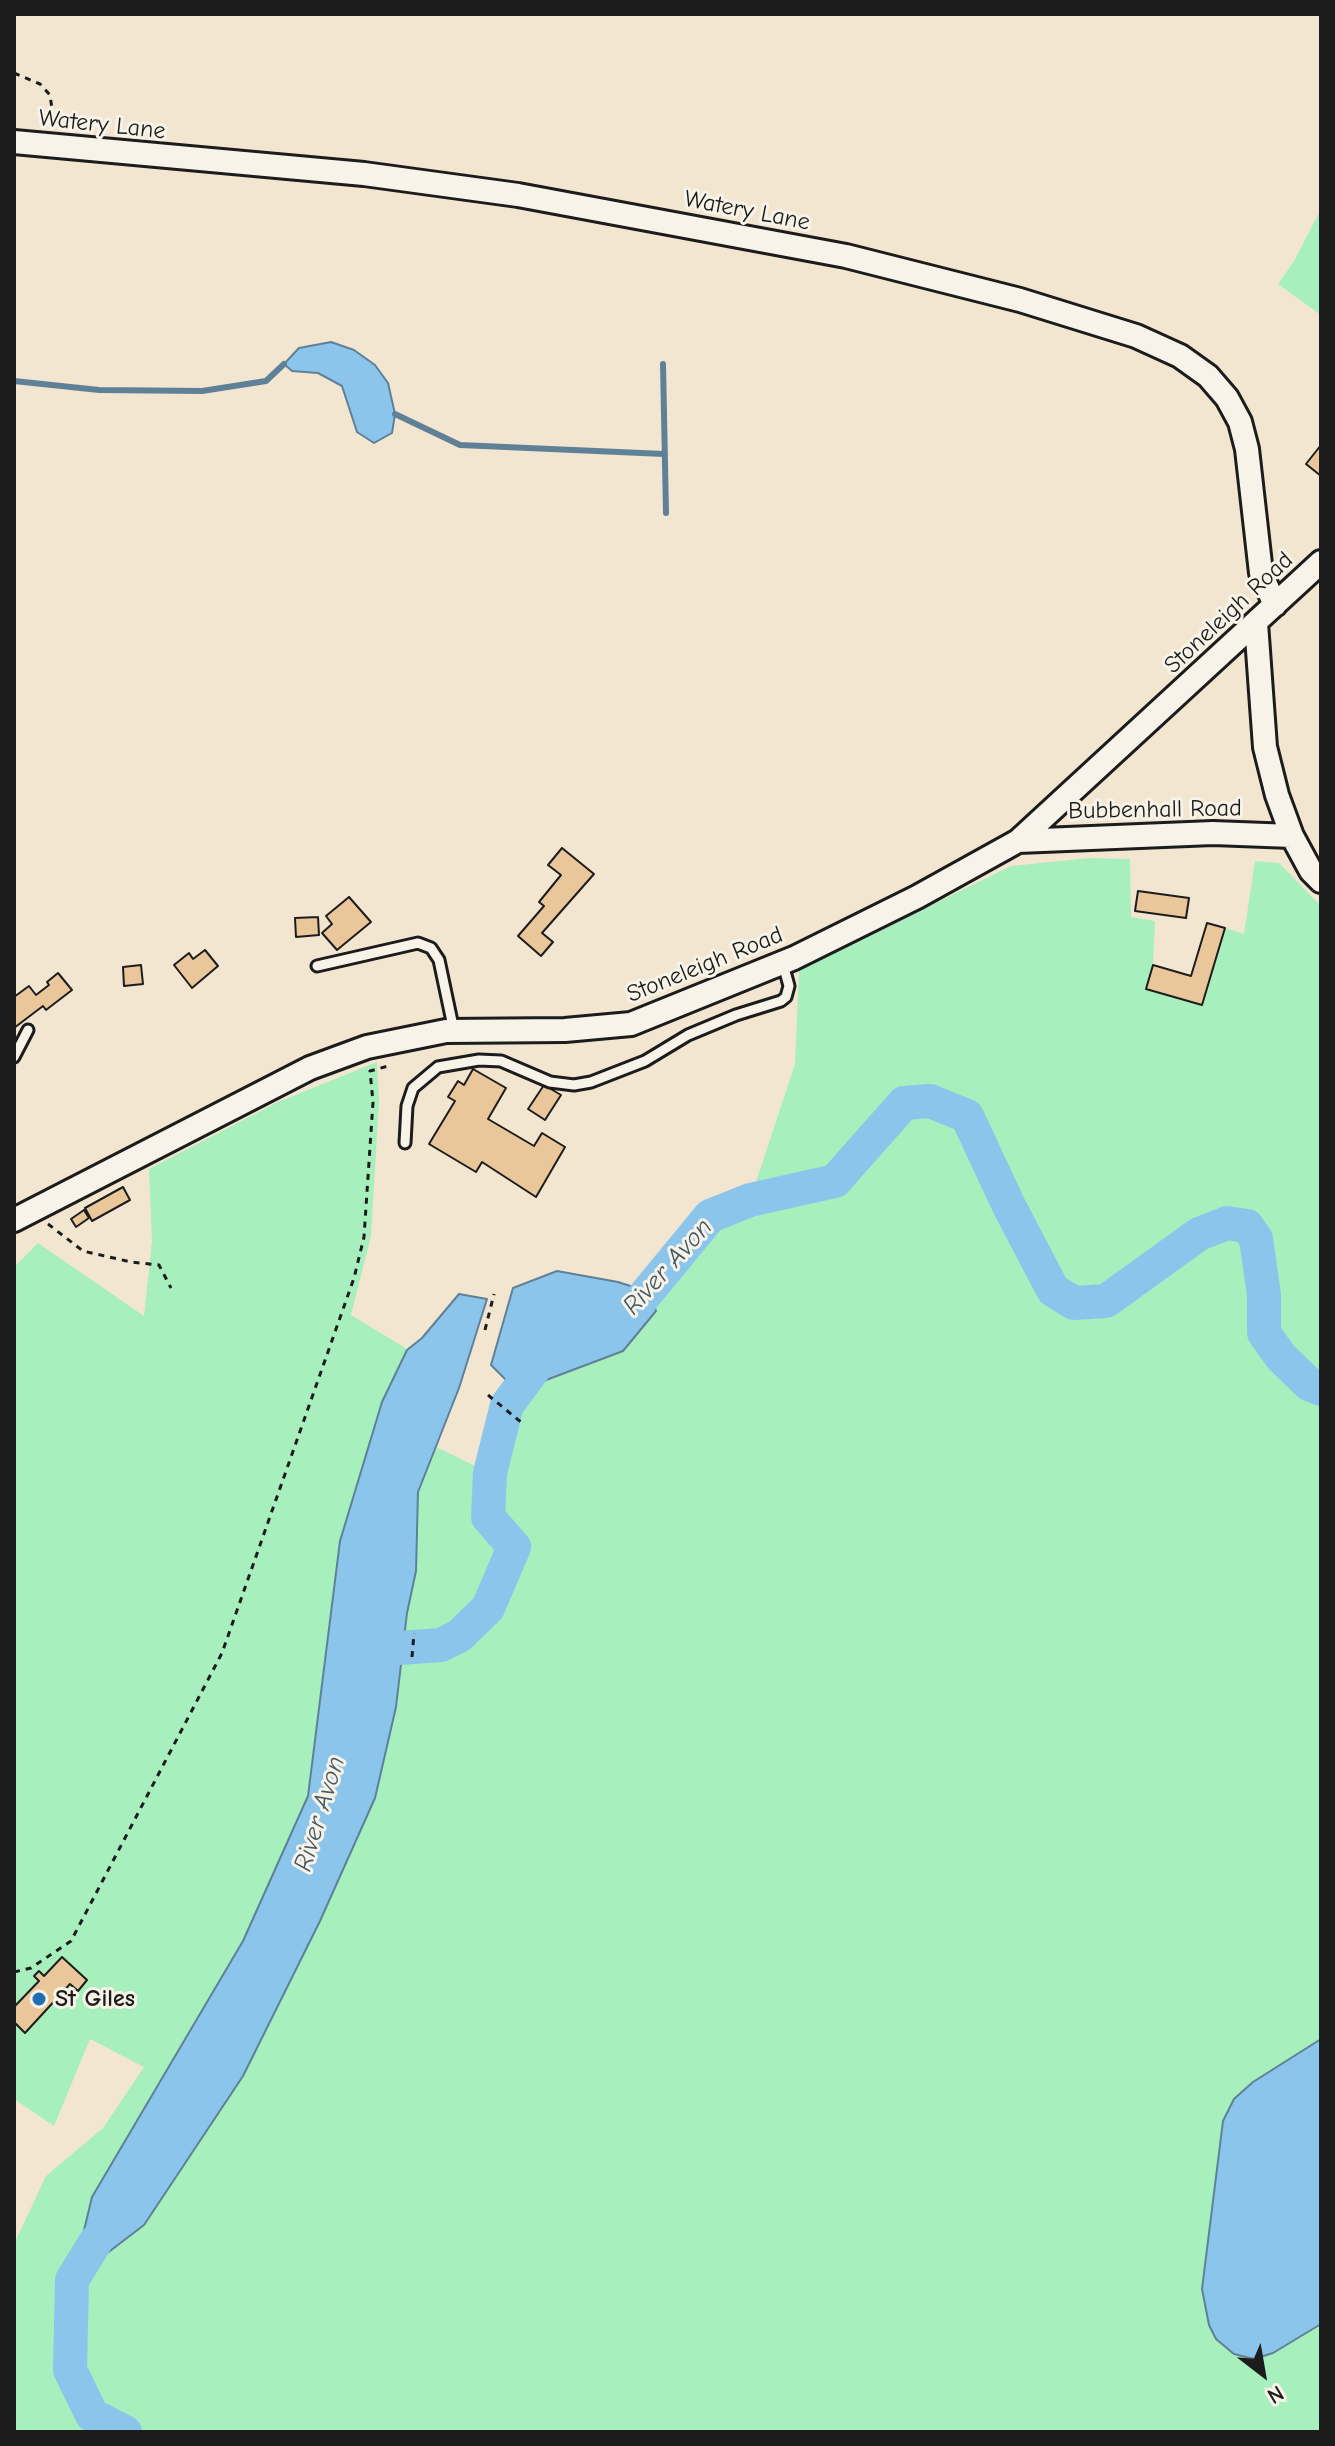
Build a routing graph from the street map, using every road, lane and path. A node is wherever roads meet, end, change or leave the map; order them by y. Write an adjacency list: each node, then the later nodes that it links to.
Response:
1 (14, 73): 3 (path)
2 (14, 142): 3 (street, Watery Lane)
3 (43, 146): 5 (street, Watery Lane)
4 (1321, 562): 5 (street, Stoneleigh Road)
5 (1275, 605): 6 (street, Stoneleigh Road)
6 (1256, 623): 7 (street, Bubbenhall Road); 8 (street, Stoneleigh Road)
7 (1292, 836): 8 (street, Bubbenhall Road); 9 (street, Bubbenhall Road)
8 (1018, 841): 10 (street, Stoneleigh Road)
9 (1321, 881)
10 (782, 963): 13 (street, Stoneleigh Road); 16 (lane)
11 (317, 966): 13 (lane)
12 (28, 1030): 14 (lane)
13 (454, 1031): 17 (street, Stoneleigh Road)
14 (14, 1057)
15 (392, 1065): 25 (path)
16 (405, 1143)
17 (22, 1216): 18 (path)
18 (171, 1288)
19 (494, 1294): 20 (path)
20 (485, 1330)
21 (488, 1395): 22 (path)
22 (522, 1423)
23 (414, 1633): 24 (path)
24 (412, 1657)
25 (14, 1972)

